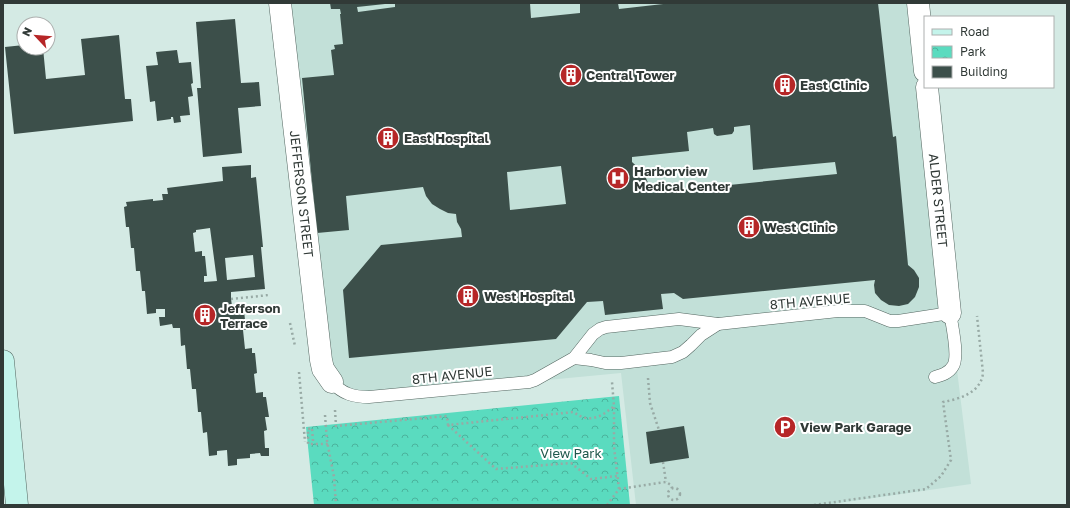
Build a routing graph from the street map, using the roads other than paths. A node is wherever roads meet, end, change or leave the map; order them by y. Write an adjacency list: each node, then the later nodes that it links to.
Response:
1 (280, 3): 10 (street, JEFFERSON STREET)
2 (918, 3): 3 (street)
3 (924, 61)
4 (927, 88): 5 (street, ALDER STREET)
5 (950, 313): 6 (lane, 8TH AVENUE); 9 (lane)
6 (718, 324): 7 (lane, 8TH AVENUE); 7 (lane, 8TH AVENUE)
7 (574, 358): 10 (lane, 8TH AVENUE)
8 (3, 361): 11 (main road)
9 (935, 377)
10 (332, 382)
11 (17, 505)

